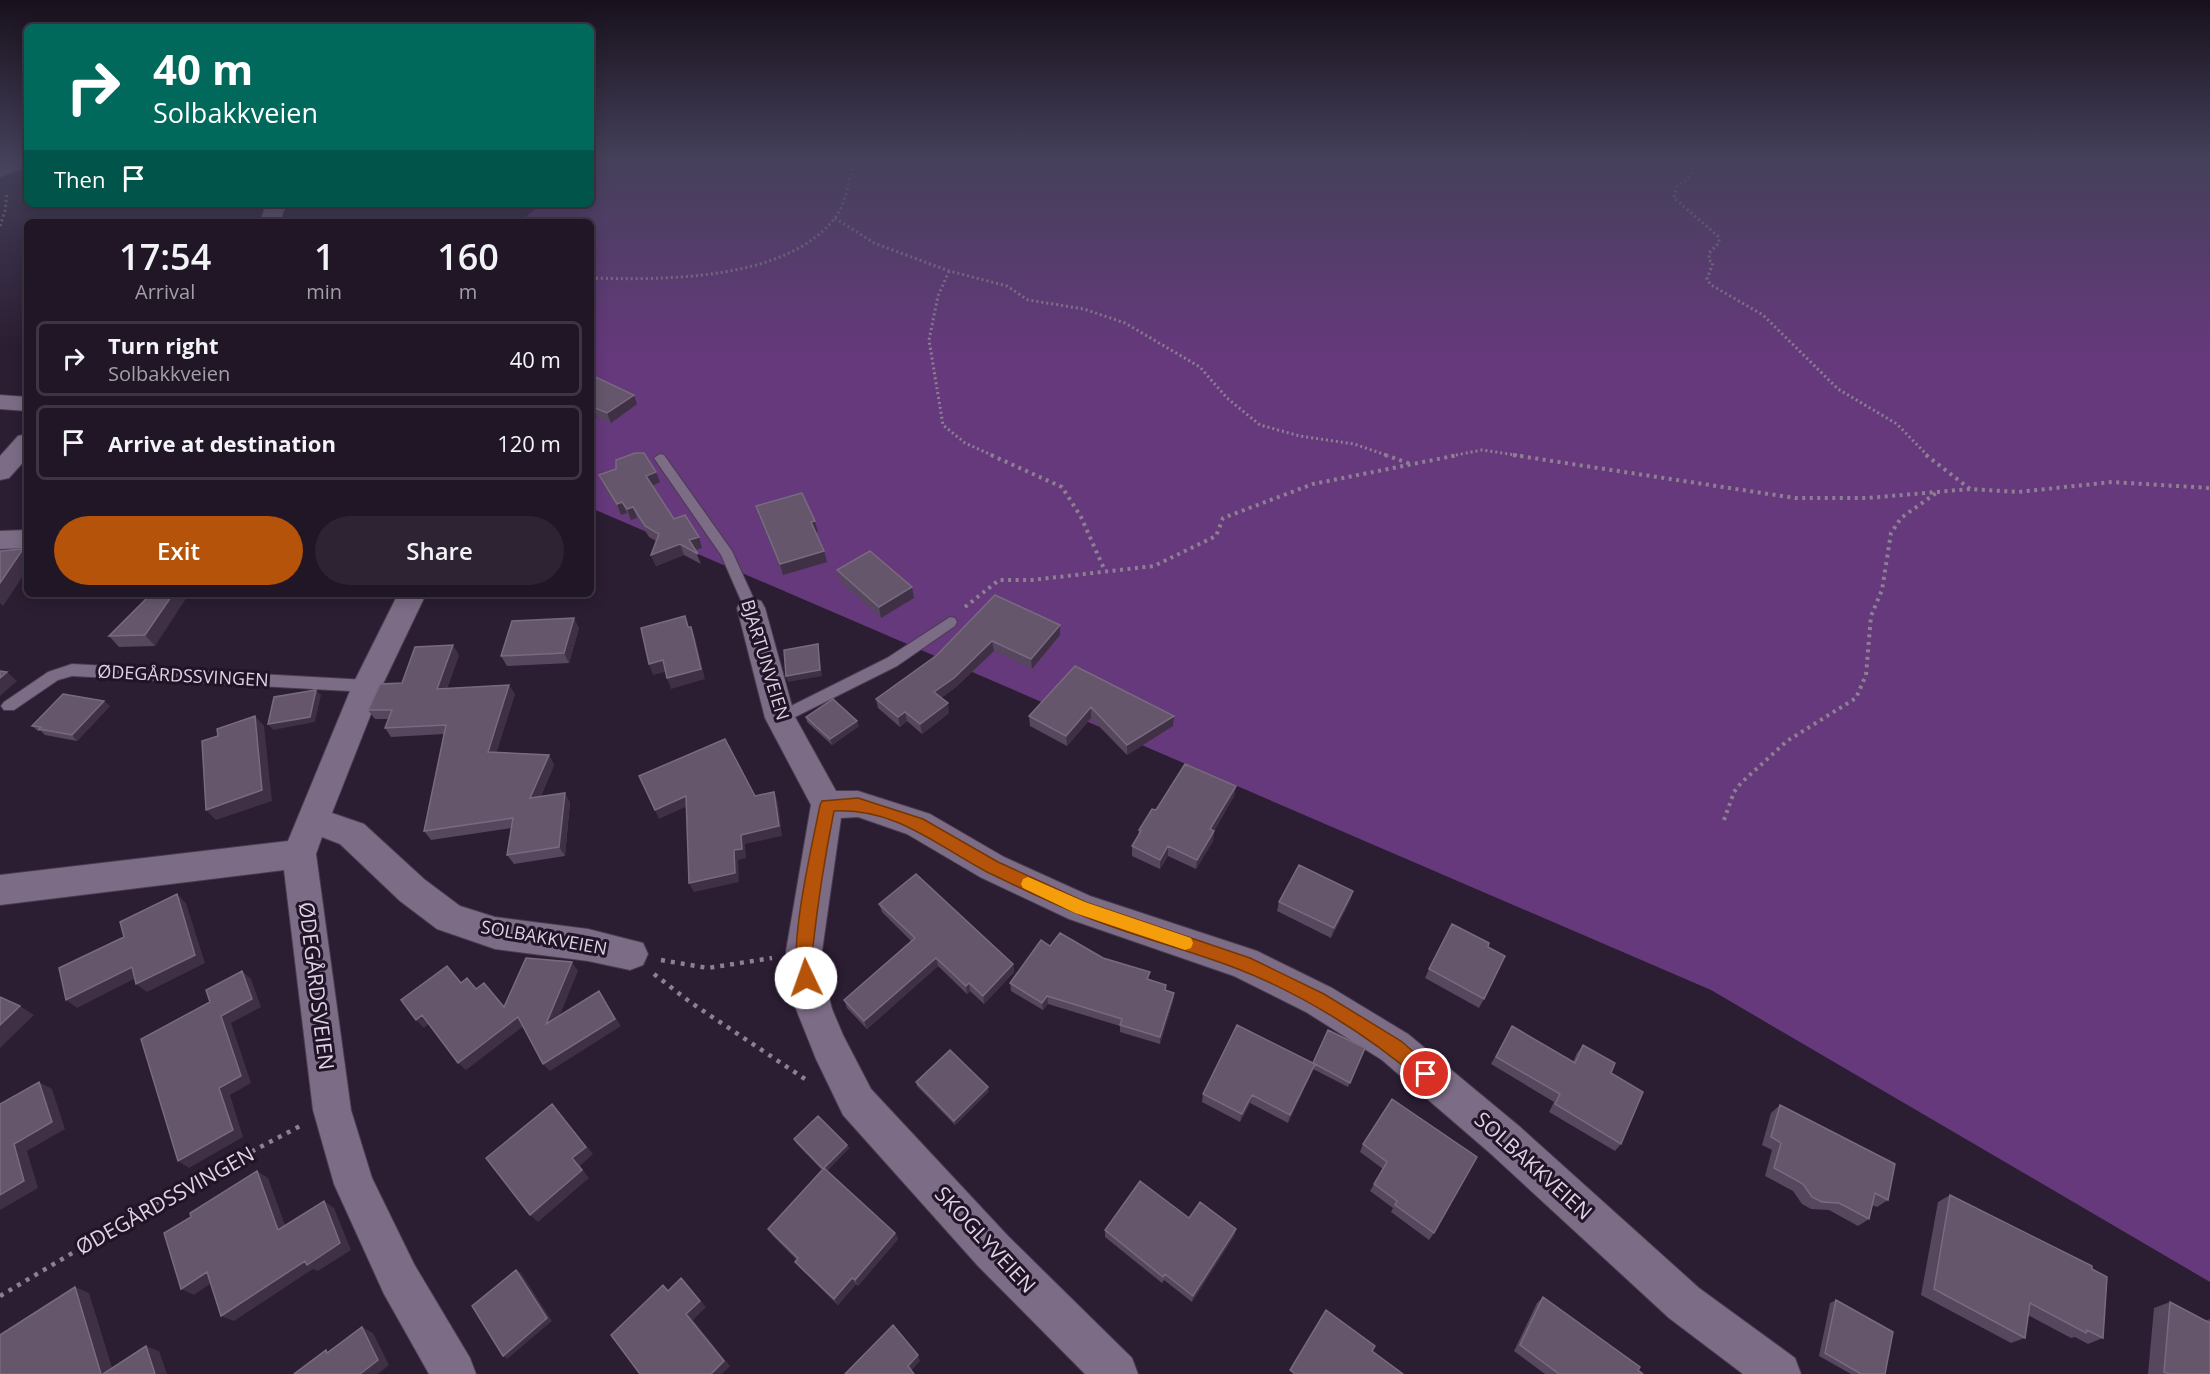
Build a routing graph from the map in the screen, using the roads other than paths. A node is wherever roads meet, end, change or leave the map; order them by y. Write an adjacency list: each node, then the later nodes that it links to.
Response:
1 (0, 402): 2 (street)
2 (24, 404)
3 (24, 445): 5 (street)
4 (660, 458): 9 (lane, BJARTUNVEIEN)
5 (0, 472)
6 (24, 538): 7 (street)
7 (0, 540)
8 (411, 597): 11 (street, ØDEGÅRDSVEIEN)
9 (751, 608): 13 (street, BJARTUNVEIEN)
10 (950, 622): 13 (lane)
11 (367, 686): 12 (lane, ØDEGÅRDSSVINGEN); 15 (street, ØDEGÅRDSVEIEN)
12 (9, 706)
13 (780, 718): 14 (street, BJARTUNVEIEN)
14 (827, 805): 20 (street, SKOGLYVEIEN); 21 (street, SOLBAKKVEIEN)
15 (312, 820): 16 (street, ØDEGÅRDSVEIEN); 18 (street, SOLBAKKVEIEN)
16 (299, 854): 17 (street); 19 (street, ØDEGÅRDSVEIEN)
17 (0, 890)
18 (630, 954)
19 (454, 1374)
20 (1116, 1374)
21 (1779, 1374)

